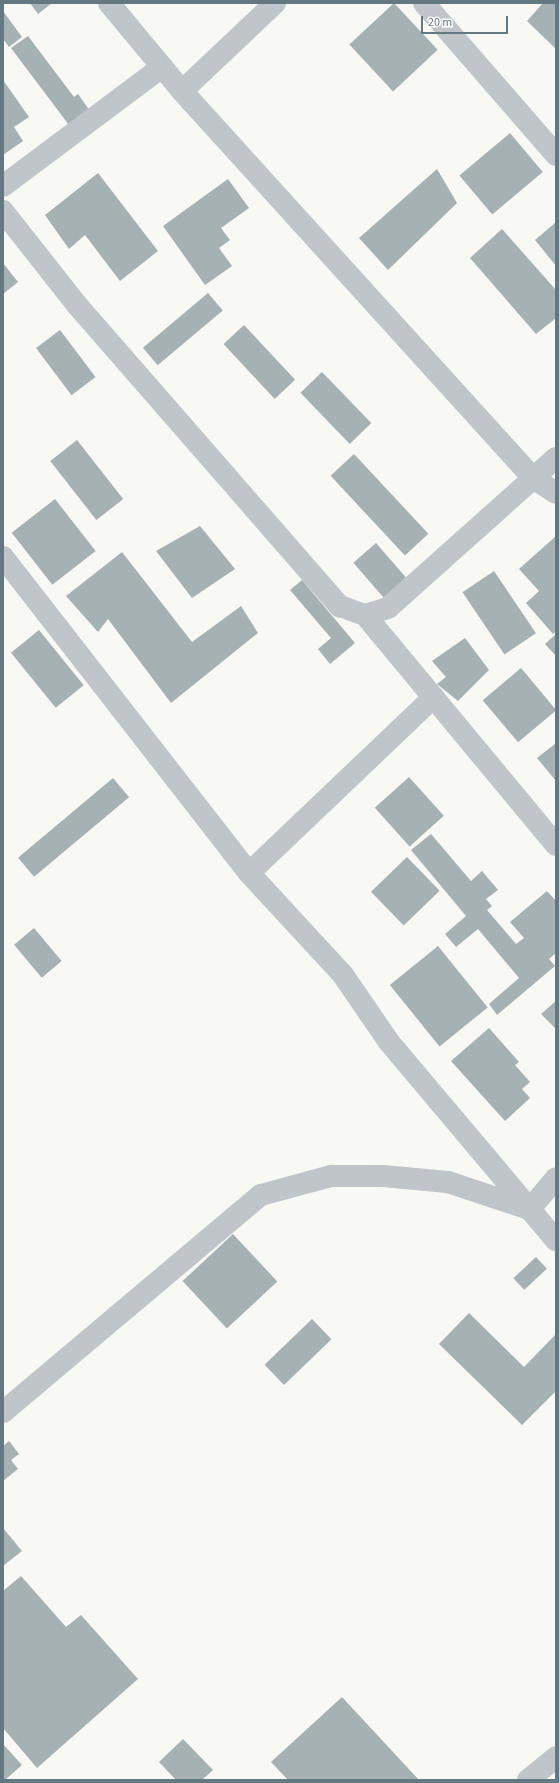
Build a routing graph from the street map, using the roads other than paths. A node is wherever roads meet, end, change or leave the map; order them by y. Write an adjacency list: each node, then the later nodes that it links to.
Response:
1 (109, 3): 4 (street)
2 (275, 3): 5 (street)
3 (424, 3): 6 (street)
4 (162, 67): 5 (street); 7 (street)
5 (182, 91): 10 (street)
6 (556, 156)
7 (3, 186)
8 (3, 211): 13 (street)
9 (556, 458): 10 (street)
10 (533, 478): 11 (street); 13 (street)
11 (556, 493)
12 (3, 557): 16 (street)
13 (365, 615): 14 (street)
14 (434, 697): 15 (street); 16 (street)
15 (556, 845)
16 (249, 873): 18 (street)
17 (556, 1178): 18 (street)
18 (530, 1209): 19 (street); 20 (street)
19 (556, 1240)
20 (3, 1412)
21 (556, 1757): 22 (street)
22 (528, 1780)

